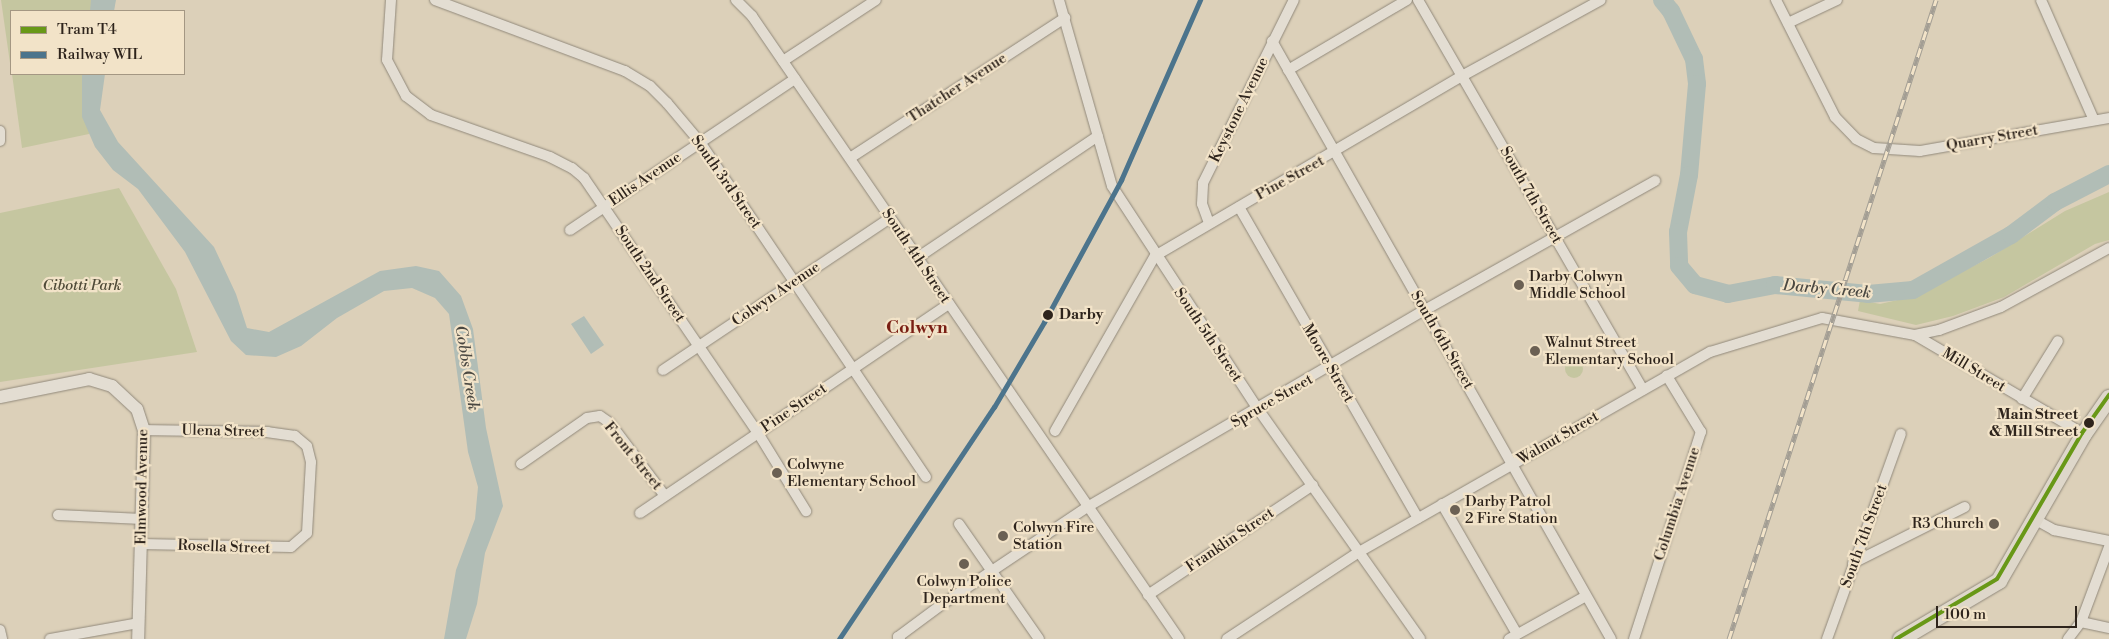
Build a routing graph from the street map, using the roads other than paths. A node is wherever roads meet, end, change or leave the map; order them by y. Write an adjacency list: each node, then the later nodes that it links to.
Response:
1 (391, 0): 29 (street, South 2nd Street)
2 (434, 0): 25 (street, South 3rd Street)
3 (736, 0): 16 (street, South 4th Street)
4 (876, 0): 16 (street)
5 (1059, 0): 13 (street, South 5th Street)
6 (1407, 0): 17 (street)
7 (1418, 0): 18 (street, South 7th Street)
8 (1601, 0): 18 (street, Pine Street)
9 (1776, 0): 14 (street)
10 (1837, 0): 14 (street)
11 (2041, 0): 21 (street)
12 (1292, 3): 15 (street, Keystone Avenue)
13 (1065, 18): 23 (street, South 5th Street); 27 (street, Thatcher Avenue)
14 (1788, 23): 21 (street, Quarry Street)
15 (1272, 41): 17 (street, South 6th Street); 32 (street, Keystone Avenue)
16 (783, 61): 19 (street, South 4th Street)
17 (1288, 70): 26 (street, South 6th Street)
18 (1462, 76): 26 (street, Pine Street); 34 (street, South 7th Street)
19 (795, 79): 25 (street, Ellis Avenue); 27 (street, South 4th Street)
20 (2109, 118): 21 (street, Quarry Street)
21 (2094, 120)
22 (0, 131): 24 (street)
23 (1098, 136): 36 (street, South 5th Street); 37 (street)
24 (0, 141)
25 (700, 142): 29 (street, Ellis Avenue); 38 (street, South 3rd Street)
26 (1334, 153): 30 (street, Pine Street); 40 (street, South 6th Street)
27 (850, 158): 31 (street, South 4th Street)
28 (1655, 181): 34 (street, Spruce Street)
29 (605, 206): 33 (street, Ellis Avenue); 43 (street, South 2nd Street)
30 (1239, 206): 32 (street, Pine Street); 45 (street, Moore Street)
31 (890, 218): 37 (street, South 4th Street); 38 (street, Colwyn Avenue)
32 (1209, 223): 36 (street, Pine Street)
33 (570, 230)
34 (1556, 238): 40 (street, Spruce Street); 48 (street, South 7th Street)
35 (2109, 248): 41 (street)
36 (1156, 256): 52 (street, South 5th Street); 54 (street, Pine Street)
37 (917, 258): 39 (street, South 4th Street)
38 (794, 282): 43 (street, Colwyn Avenue); 44 (street, South 3rd Street)
39 (948, 304): 44 (street, Pine Street); 64 (street, South 4th Street)
40 (1425, 310): 45 (street, Spruce Street); 59 (street, South 6th Street)
41 (1915, 335): 47 (street, Walnut Street); 51 (street, Mill Street)
42 (2058, 341): 51 (street)
43 (698, 346): 46 (street, Colwyn Avenue); 55 (street, South 2nd Street)
44 (854, 368): 55 (street, Pine Street); 60 (street, South 3rd Street)
45 (1331, 368): 52 (street, Spruce Street); 69 (street, Moore Street)
46 (662, 370)
47 (1667, 376): 48 (street, Walnut Street); 96 (street, Columbia Avenue)
48 (1643, 390): 59 (street, Walnut Street)
49 (0, 397): 53 (street, Elmwood Avenue)
50 (2109, 398): 57 (main road)
51 (2022, 399): 57 (street, Mill Street)
52 (1258, 409): 61 (street, South 5th Street); 64 (street, Spruce Street)
53 (144, 430): 70 (street, Elmwood Avenue); 73 (street, Ulena Street)
54 (1055, 431)
55 (758, 433): 62 (street, Pine Street); 66 (street, South 2nd Street)
56 (1901, 434): 78 (street, South 7th Street)
57 (2084, 434): 71 (main road)
58 (521, 464): 62 (street, Front Street)
59 (1512, 464): 63 (street, Walnut Street); 81 (street, South 6th Street)
60 (926, 477)
61 (1312, 485): 77 (street, South 5th Street); 80 (street, Franklin Street)
62 (665, 496): 67 (street, Pine Street)
63 (1442, 504): 69 (street, Walnut Street); 86 (street)
64 (1089, 506): 79 (street, Spruce Street); 80 (street, South 4th Street)
65 (1965, 506): 78 (street)
66 (806, 511)
67 (640, 513)
68 (58, 515): 70 (street)
69 (1418, 518): 77 (street, Walnut Street)
70 (142, 519): 75 (street, Elmwood Avenue)
71 (2036, 520): 74 (street); 98 (main road)
72 (959, 524): 79 (street)
73 (304, 538): 75 (street, Rosella Street)
74 (2109, 541)
75 (141, 544): 83 (street, Elmwood Avenue)
76 (2109, 547): 82 (street)
77 (1359, 552): 93 (street, Walnut Street); 94 (street, South 5th Street)
78 (1853, 563): 97 (street, South 7th Street)
79 (992, 571): 87 (street, Spruce Street); 91 (street)
80 (1148, 595): 92 (street, South 4th Street)
81 (1586, 596): 86 (street); 95 (street, South 6th Street)
82 (2081, 622): 84 (street); 99 (street)
83 (139, 623): 89 (street); 90 (street, Elmwood Avenue)
84 (2109, 628)
85 (0, 630): 88 (street)
86 (1513, 637)
87 (899, 638)
88 (2, 639)
89 (50, 639)
90 (138, 639)
91 (1039, 639)
92 (1179, 639)
93 (1227, 639)
94 (1420, 639)
95 (1611, 639)
96 (1634, 639)
97 (1828, 639)
98 (1901, 639)
99 (2068, 639)

